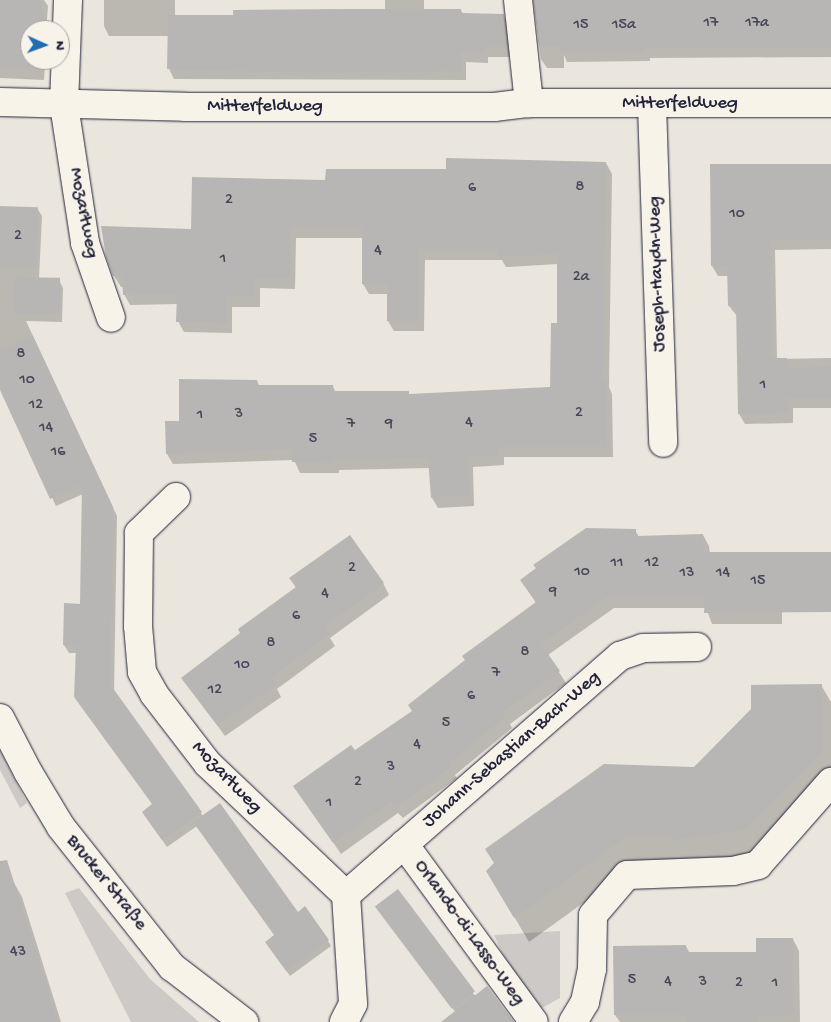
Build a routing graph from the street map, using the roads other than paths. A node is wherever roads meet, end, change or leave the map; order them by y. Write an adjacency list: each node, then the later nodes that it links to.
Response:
1 (68, 0): 7 (street, Mozartweg)
2 (518, 0): 4 (street)
3 (0, 102): 7 (street, Mitterfeldweg)
4 (529, 103): 6 (street, Mitterfeldweg); 7 (street, Mitterfeldweg)
5 (831, 103): 6 (street, Mitterfeldweg)
6 (652, 104): 9 (street, Joseph-Haydn-Weg)
7 (64, 105): 8 (street, Mozartweg)
8 (111, 318)
9 (663, 443)
10 (176, 497): 15 (street, Mozartweg)
11 (697, 647): 14 (street, Johann-Sebastian-Bach-Weg)
12 (0, 718): 16 (street, Brucker Straße)
13 (831, 782): 19 (street)
14 (404, 844): 15 (street, Johann-Sebastian-Bach-Weg); 18 (street, Orlando-di-Lasso-Weg)
15 (346, 895): 17 (street)
16 (244, 1022)
17 (344, 1022)
18 (534, 1022)
19 (574, 1022)

